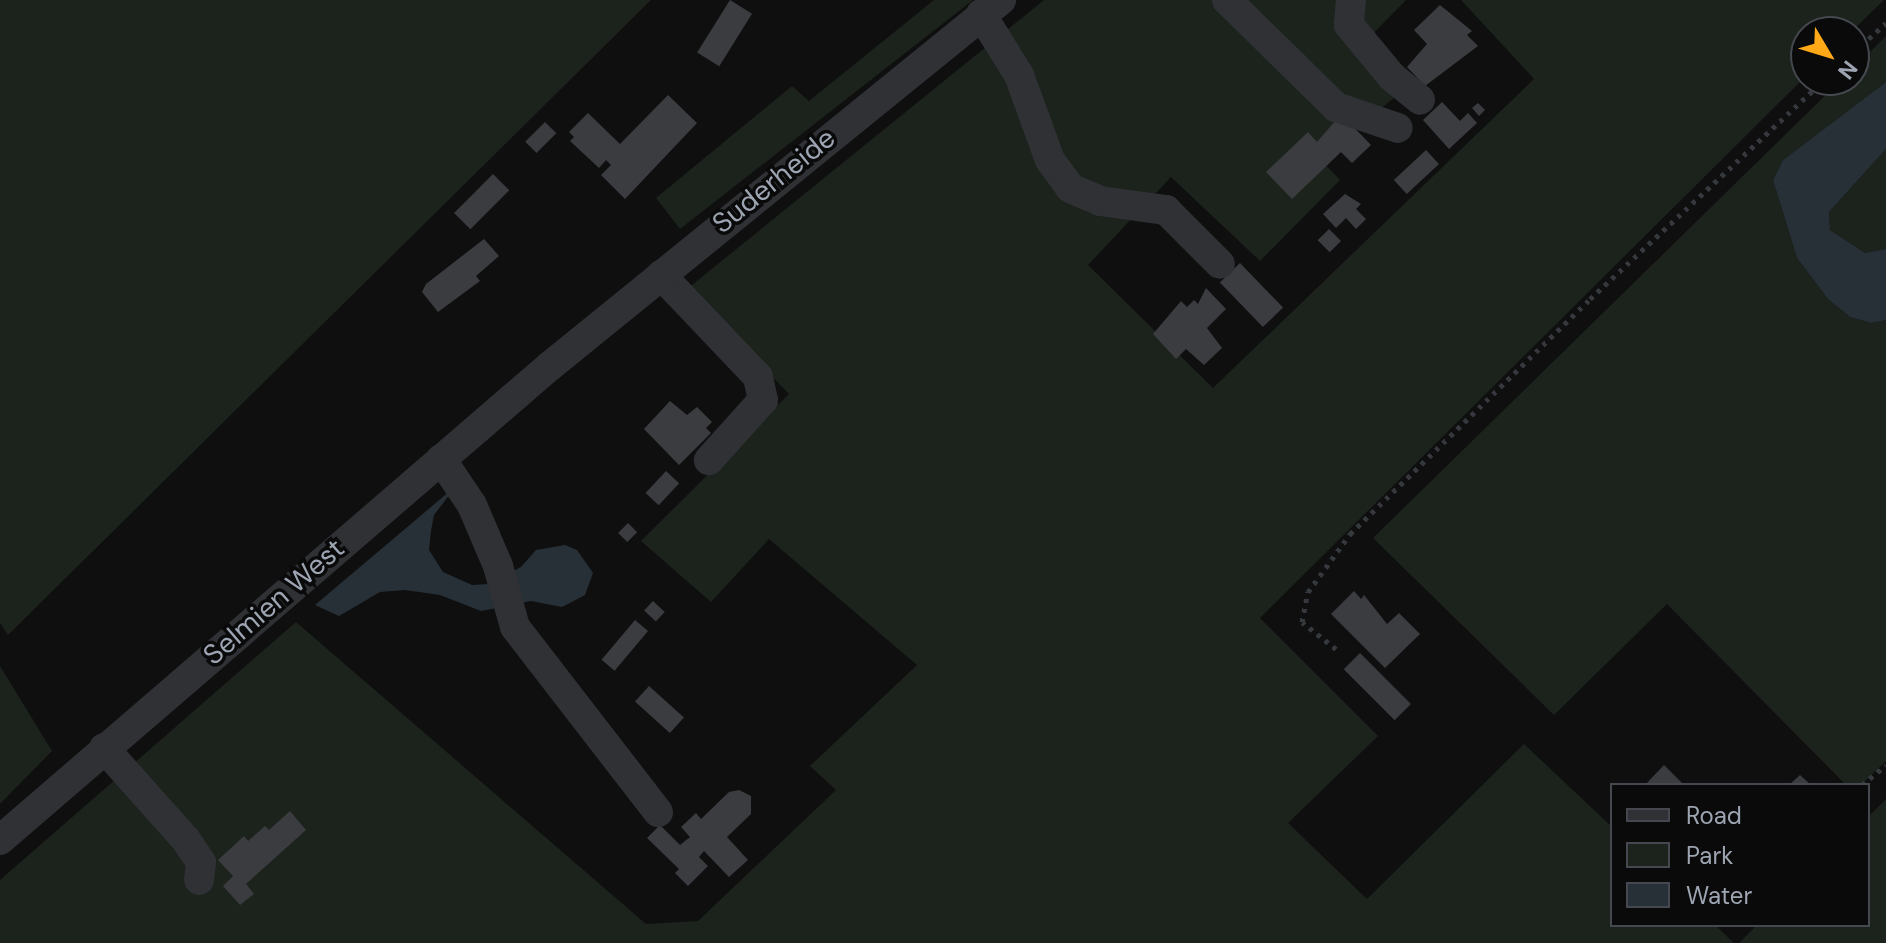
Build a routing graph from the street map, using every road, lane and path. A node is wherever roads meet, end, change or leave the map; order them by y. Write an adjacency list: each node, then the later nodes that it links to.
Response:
1 (1227, 0): 8 (street)
2 (1351, 0): 7 (street)
3 (991, 7): 9 (street); 10 (street, Suderheide)
4 (1886, 23): 5 (path)
5 (1870, 38)
6 (1807, 96): 14 (path)
7 (1420, 100)
8 (1398, 128)
9 (1220, 264)
10 (661, 275): 11 (street, Suderheide); 13 (street)
11 (550, 366): 12 (street, Selmien West)
12 (441, 459): 15 (street, Selmien West); 18 (street)
13 (709, 460)
14 (1336, 649)
15 (104, 748): 19 (street, Selmien West); 20 (street)
16 (1886, 765): 17 (path)
17 (1864, 783)
18 (658, 812)
19 (0, 840)
20 (199, 880)

